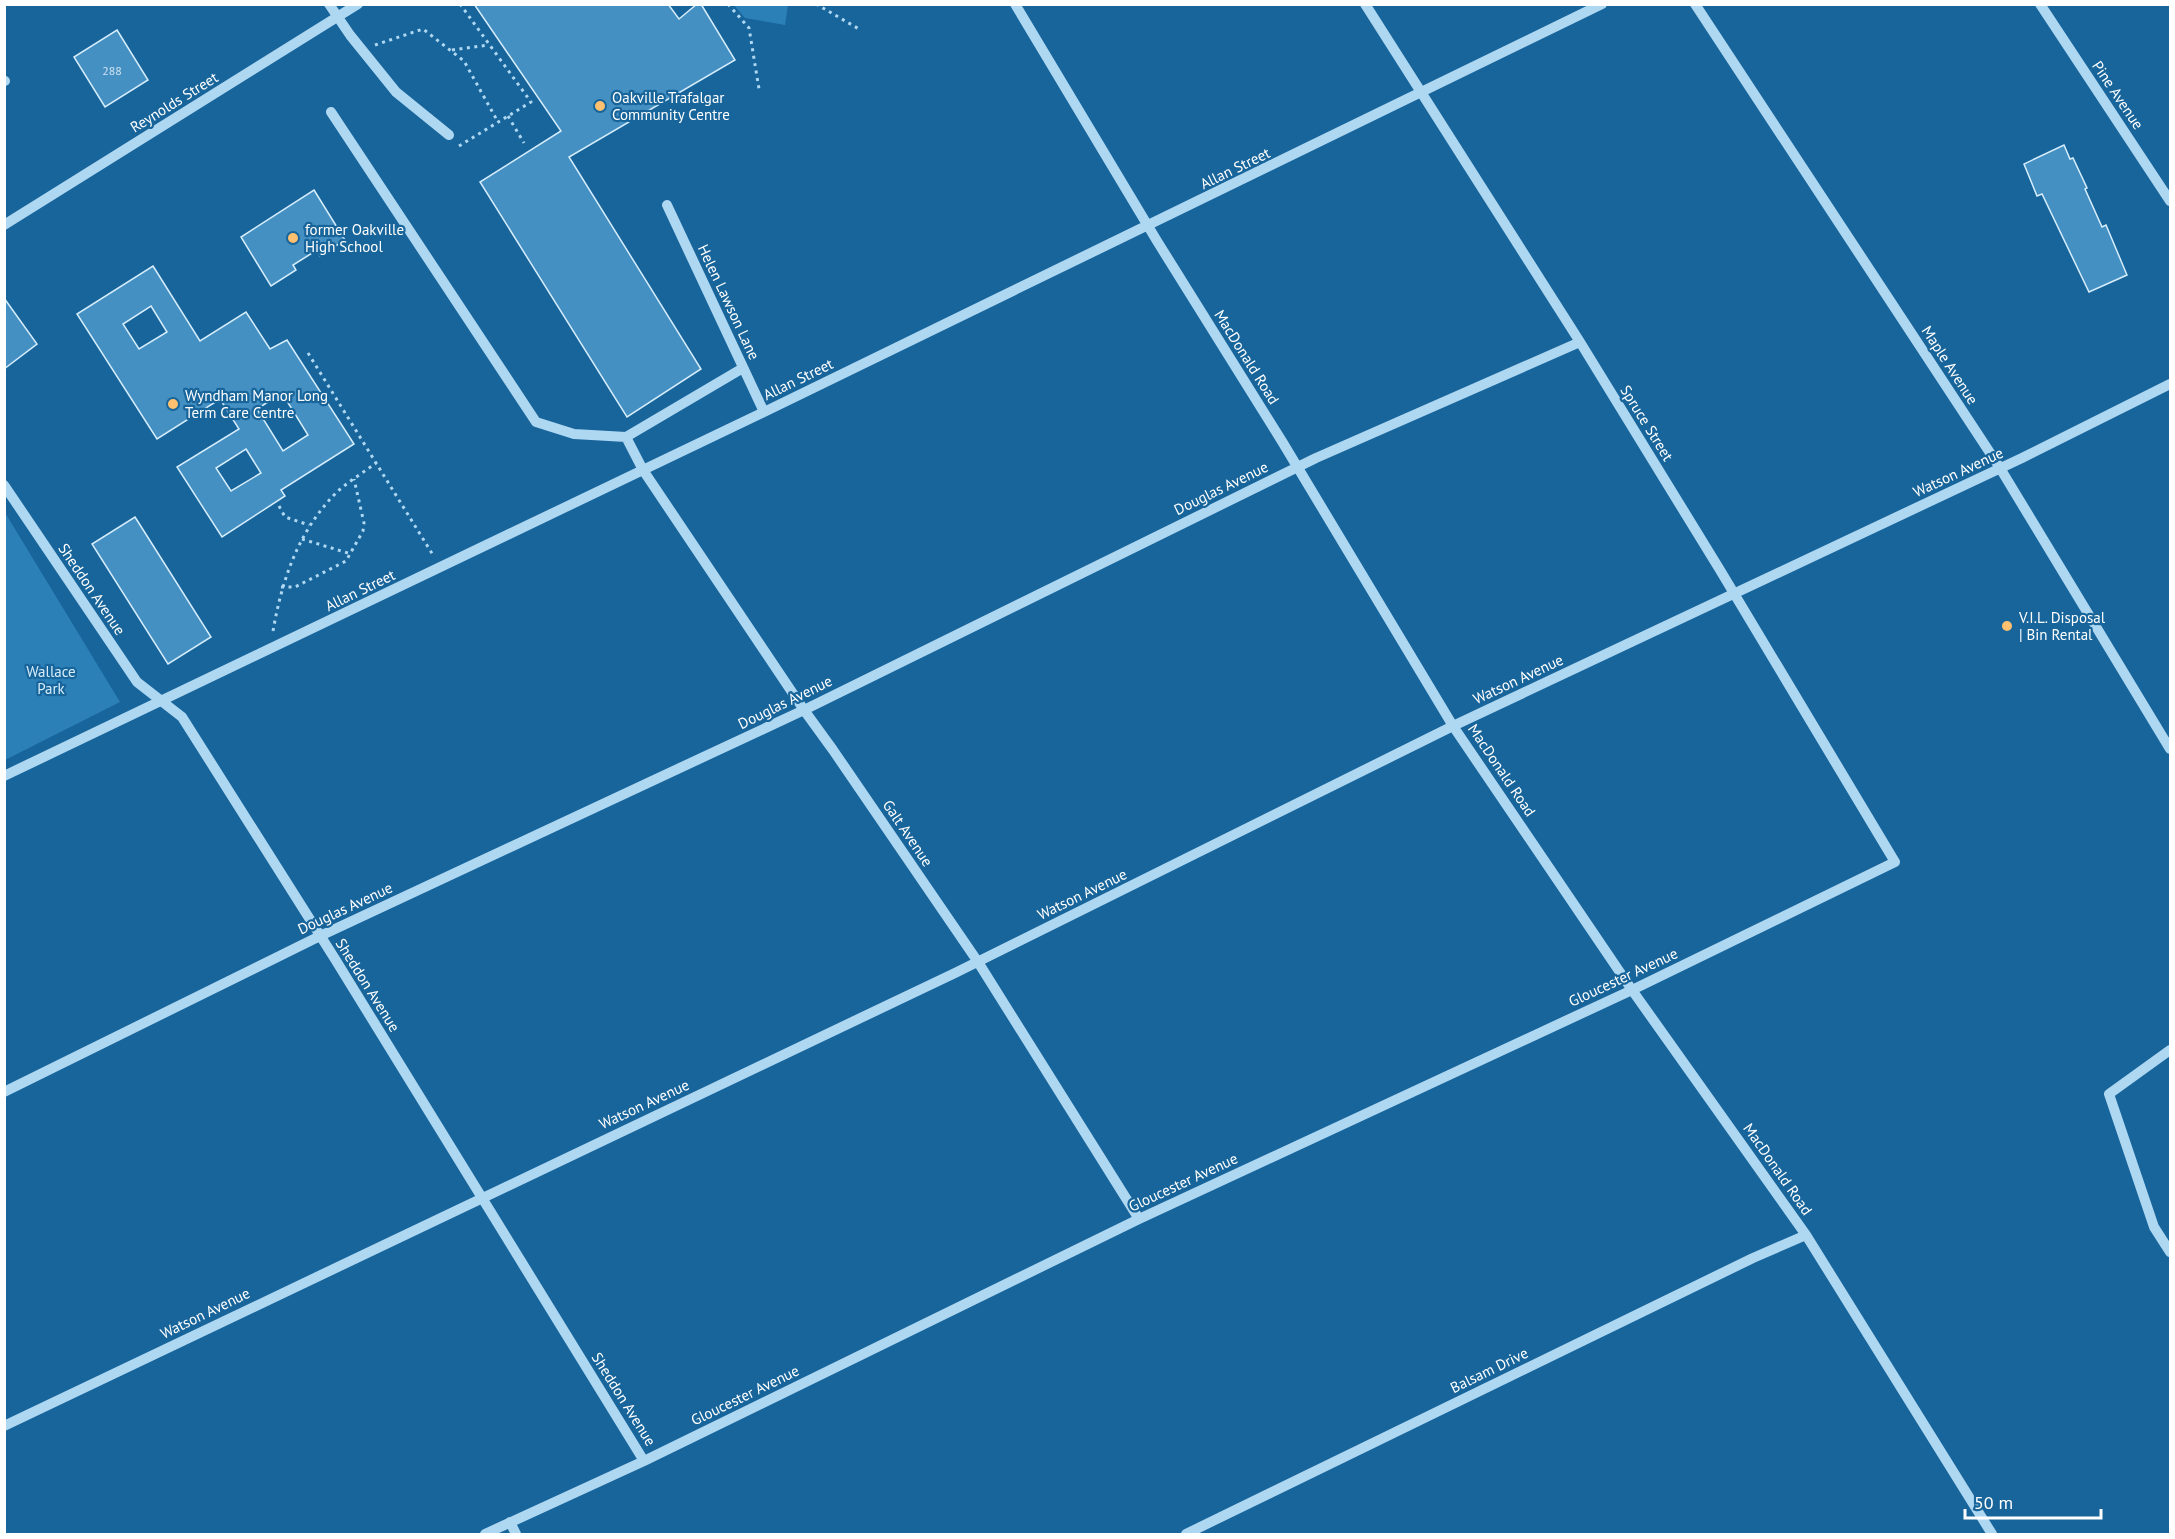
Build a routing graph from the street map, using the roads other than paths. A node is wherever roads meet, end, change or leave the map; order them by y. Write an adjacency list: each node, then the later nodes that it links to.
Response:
1 (329, 4): 8 (street)
2 (358, 4): 8 (street, Reynolds Street)
3 (1014, 4): 15 (street, MacDonald Road)
4 (1365, 4): 9 (street, Spruce Street)
5 (1602, 4): 9 (street, Allan Street)
6 (1695, 4): 22 (street, Maple Avenue)
7 (2040, 4): 12 (street, Pine Avenue)
8 (337, 18): 11 (street); 14 (street, Reynolds Street)
9 (1421, 94): 15 (street, Allan Street); 16 (street, Spruce Street)
10 (331, 112): 20 (street)
11 (449, 135)
12 (2170, 201)
13 (666, 205): 17 (street, Helen Lawson Lane)
14 (4, 225)
15 (1149, 226): 19 (street, Allan Street); 21 (street, MacDonald Road)
16 (1580, 342): 21 (street, Douglas Avenue); 25 (street, Spruce Street)
17 (743, 368): 19 (street, Helen Lawson Lane); 20 (street)
18 (2170, 384): 22 (street, Watson Avenue)
19 (764, 412): 23 (street, Allan Street)
20 (626, 437): 23 (street, Galt Avenue)
21 (1298, 467): 27 (street, Douglas Avenue); 28 (street, MacDonald Road)
22 (2000, 468): 25 (street, Watson Avenue); 29 (street, Maple Avenue)
23 (643, 470): 26 (street, Allan Street); 27 (street, Galt Avenue)
24 (4, 485): 26 (street, Sheddon Avenue)
25 (1734, 593): 28 (street, Watson Avenue); 31 (street, Spruce Street)
26 (164, 702): 30 (street, Allan Street); 32 (street, Sheddon Avenue)
27 (804, 710): 32 (street, Douglas Avenue); 33 (street, Galt Avenue)
28 (1454, 726): 33 (street, Watson Avenue); 34 (street, MacDonald Road)
29 (2170, 749)
30 (4, 776)
31 (1895, 862): 34 (street, Gloucester Avenue)
32 (320, 936): 36 (street, Douglas Avenue); 37 (street, Sheddon Avenue)
33 (978, 962): 37 (street, Watson Avenue); 38 (street, Galt Avenue)
34 (1632, 990): 38 (street, Gloucester Avenue); 39 (street, MacDonald Road)
35 (2170, 1050): 40 (street)
36 (4, 1092)
37 (482, 1198): 41 (street, Watson Avenue); 42 (street, Sheddon Avenue)
38 (1139, 1219): 42 (street, Gloucester Avenue)
39 (1806, 1235): 46 (street, Balsam Drive); 47 (street, MacDonald Road)
40 (2170, 1252)
41 (4, 1426)
42 (644, 1461): 43 (street, Gloucester Avenue)
43 (510, 1522): 44 (street, Gloucester Avenue); 45 (street)
44 (485, 1534)
45 (516, 1534)
46 (1186, 1534)
47 (1992, 1534)

